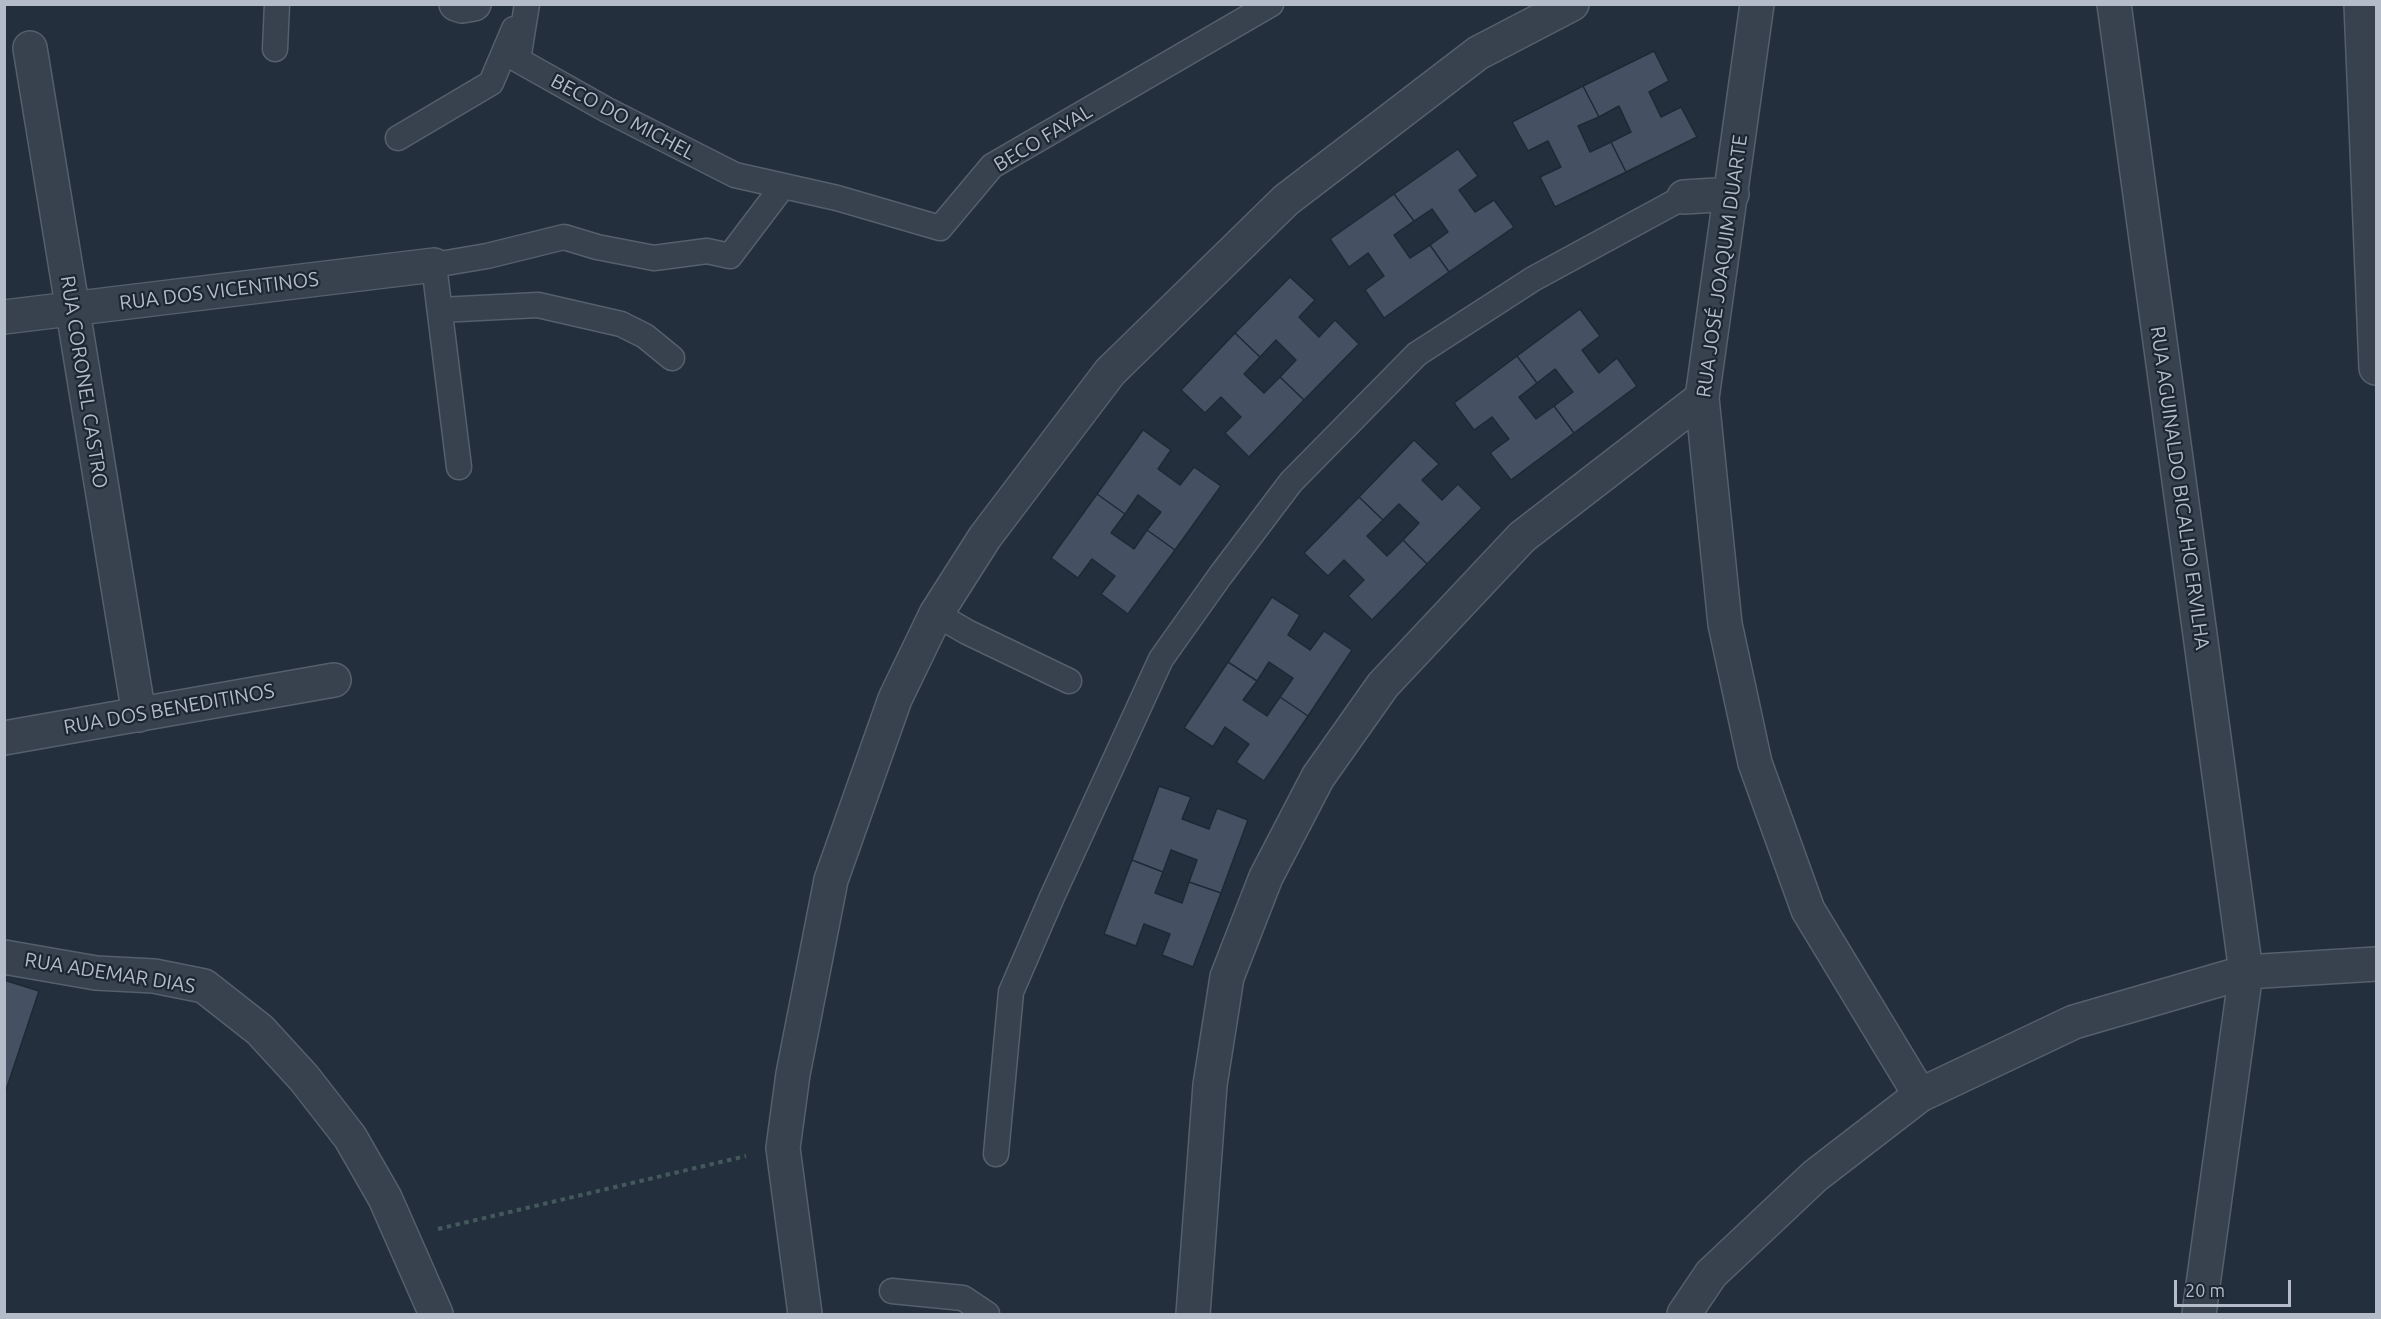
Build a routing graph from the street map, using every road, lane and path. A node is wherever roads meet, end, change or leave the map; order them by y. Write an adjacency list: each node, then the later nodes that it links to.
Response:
1 (277, 4): 11 (lane)
2 (456, 4): 3 (street)
3 (474, 4)
4 (526, 4): 12 (lane); 13 (lane, BECO DO MICHEL)
5 (1271, 4): 13 (lane, BECO FAYAL)
6 (1757, 4): 14 (street, RUA JOSÉ JOAQUIM DUARTE)
7 (2114, 4): 31 (street, RUA AGUINALDO BICALHO ERVILHA)
8 (2361, 4): 21 (street)
9 (1554, 8): 24 (street)
10 (30, 48): 17 (street, RUA CORONEL CASTRO)
11 (275, 49)
12 (398, 138)
13 (783, 186): 16 (lane, RUA DOS VICENTINOS)
14 (1732, 194): 15 (street); 22 (street, RUA JOSÉ JOAQUIM DUARTE)
15 (1684, 197): 34 (lane)
16 (434, 265): 17 (street, RUA DOS VICENTINOS); 18 (lane)
17 (72, 309): 19 (street, RUA DOS VICENTINOS); 27 (street, RUA CORONEL CASTRO)
18 (440, 310): 20 (lane); 23 (lane)
19 (4, 317)
20 (672, 358)
21 (2376, 368)
22 (1702, 398): 32 (street, RUA JOSÉ JOAQUIM DUARTE); 40 (street)
23 (459, 467)
24 (936, 614): 26 (lane); 33 (street)
25 (334, 680): 27 (street, RUA DOS BENEDITINOS)
26 (1069, 681)
27 (139, 715): 28 (street, RUA DOS BENEDITINOS)
28 (4, 738)
29 (4, 957): 35 (street, RUA ADEMAR DIAS)
30 (2376, 964): 31 (street)
31 (2246, 972): 32 (street); 42 (street, RUA AGUINALDO BICALHO ERVILHA)
32 (1920, 1095): 41 (street)
33 (783, 1148): 35 (path); 38 (street)
34 (996, 1154)
35 (402, 1237): 37 (street, RUA ADEMAR DIAS)
36 (892, 1291): 39 (lane)
37 (436, 1314)
38 (805, 1314)
39 (987, 1314)
40 (1194, 1314)
41 (1684, 1314)
42 (2199, 1314)

